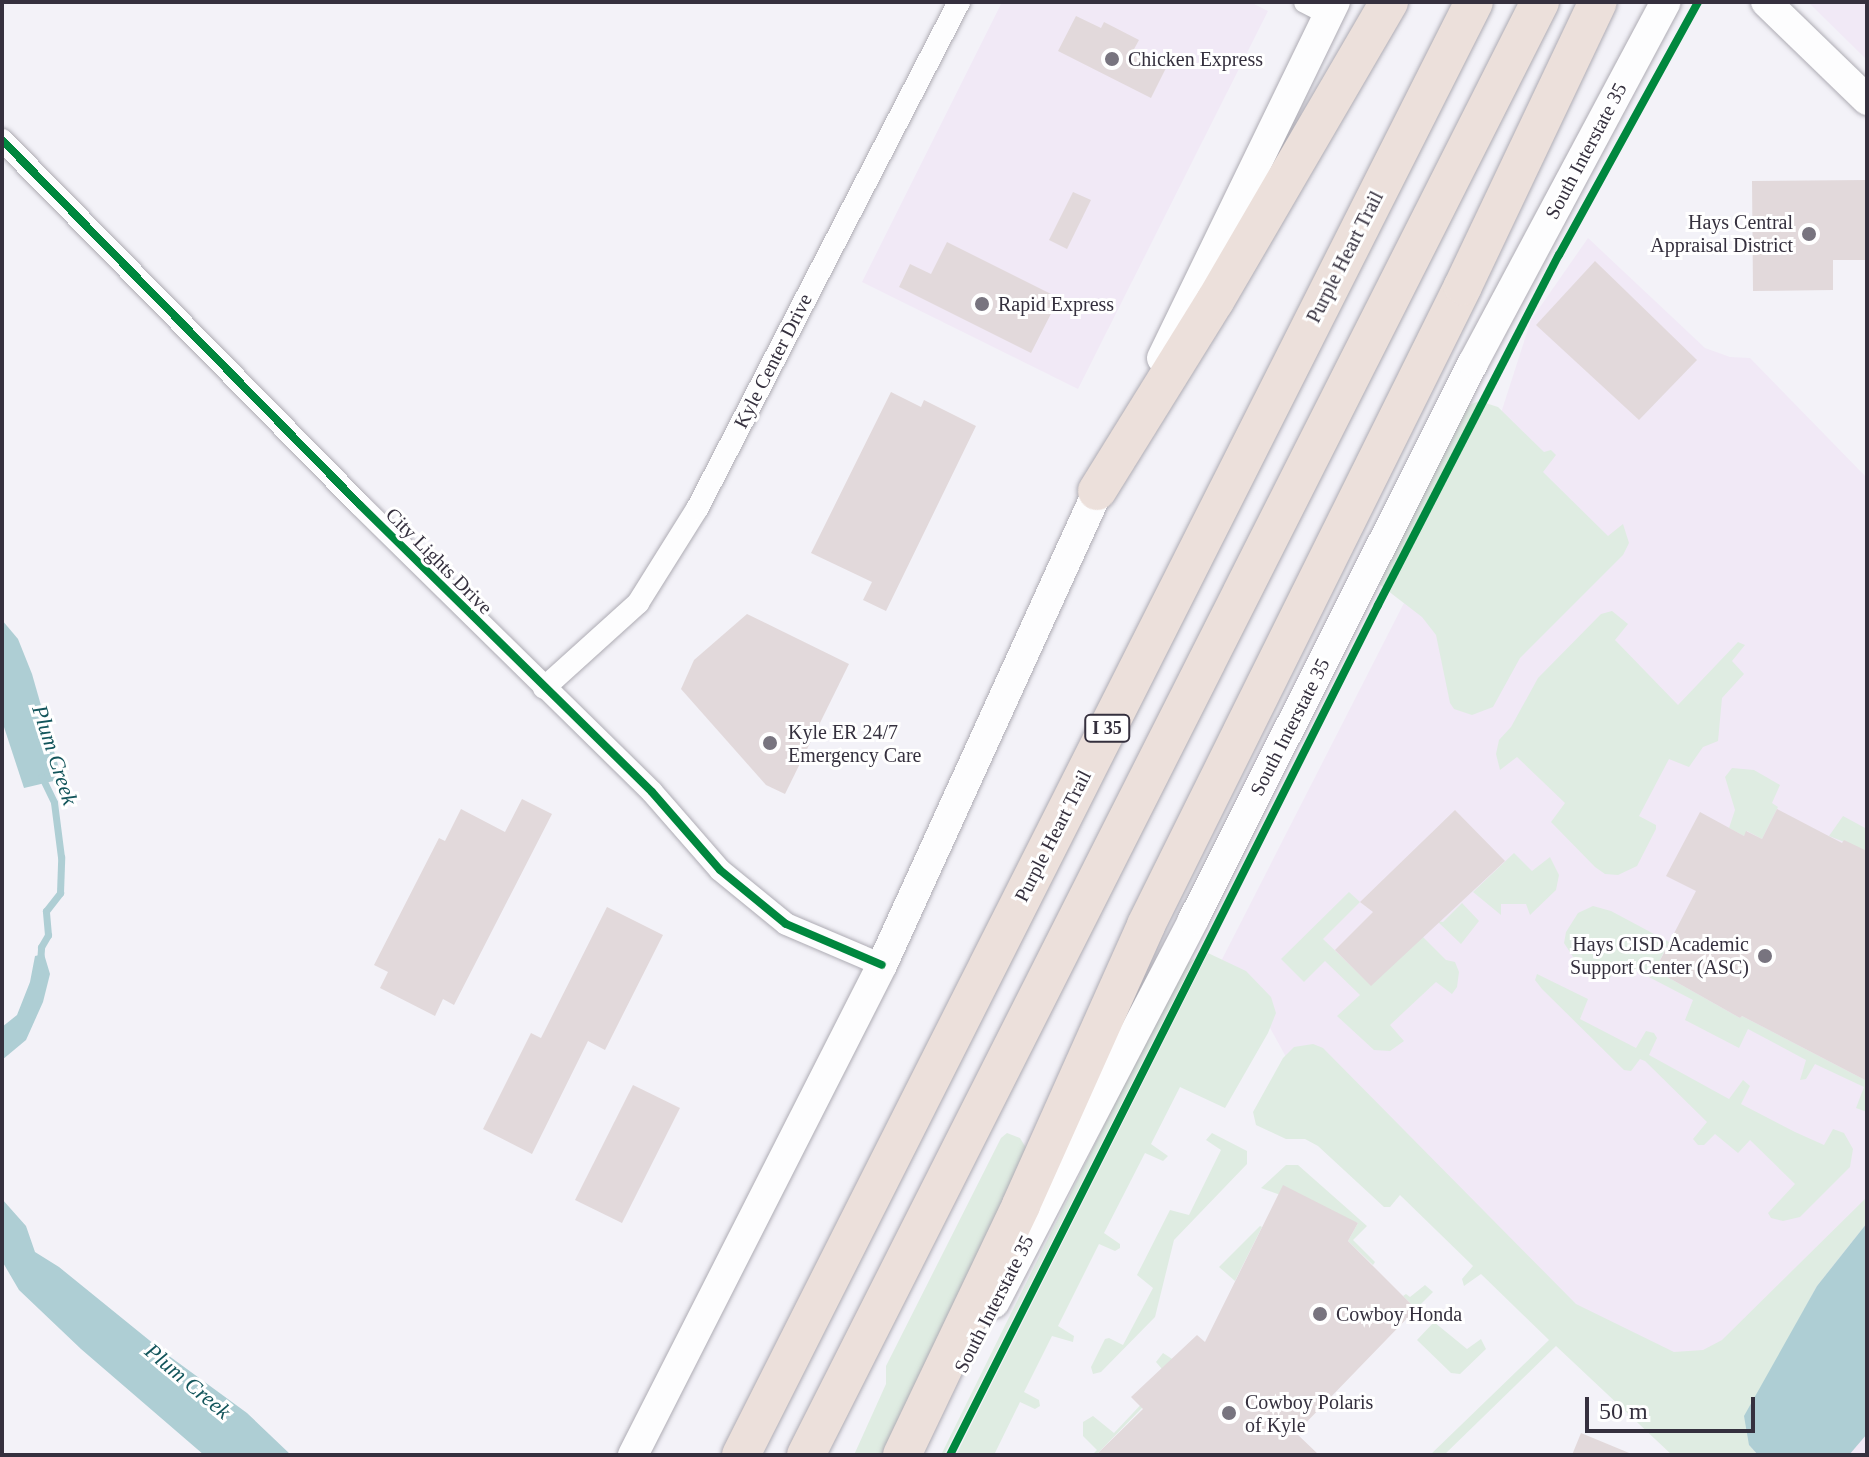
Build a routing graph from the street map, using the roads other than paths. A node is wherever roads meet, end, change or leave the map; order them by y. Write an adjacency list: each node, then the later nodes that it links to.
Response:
1 (959, 2): 12 (street, Kyle Center Drive)
2 (1389, 2): 11 (highway)
3 (1474, 2): 15 (highway, Purple Heart Trail / I 35)
4 (1540, 2): 16 (highway)
5 (1598, 2): 17 (highway)
6 (1666, 2): 18 (main road, South Interstate 35)
7 (1766, 2): 9 (main road)
8 (1323, 6): 11 (main road)
9 (1867, 100)
10 (2, 140): 12 (street, City Lights Drive)
11 (1097, 491): 13 (main road)
12 (544, 688): 13 (street, City Lights Drive)
13 (882, 965): 14 (main road)
14 (633, 1455)
15 (741, 1455)
16 (806, 1455)
17 (902, 1455)
18 (918, 1455)

